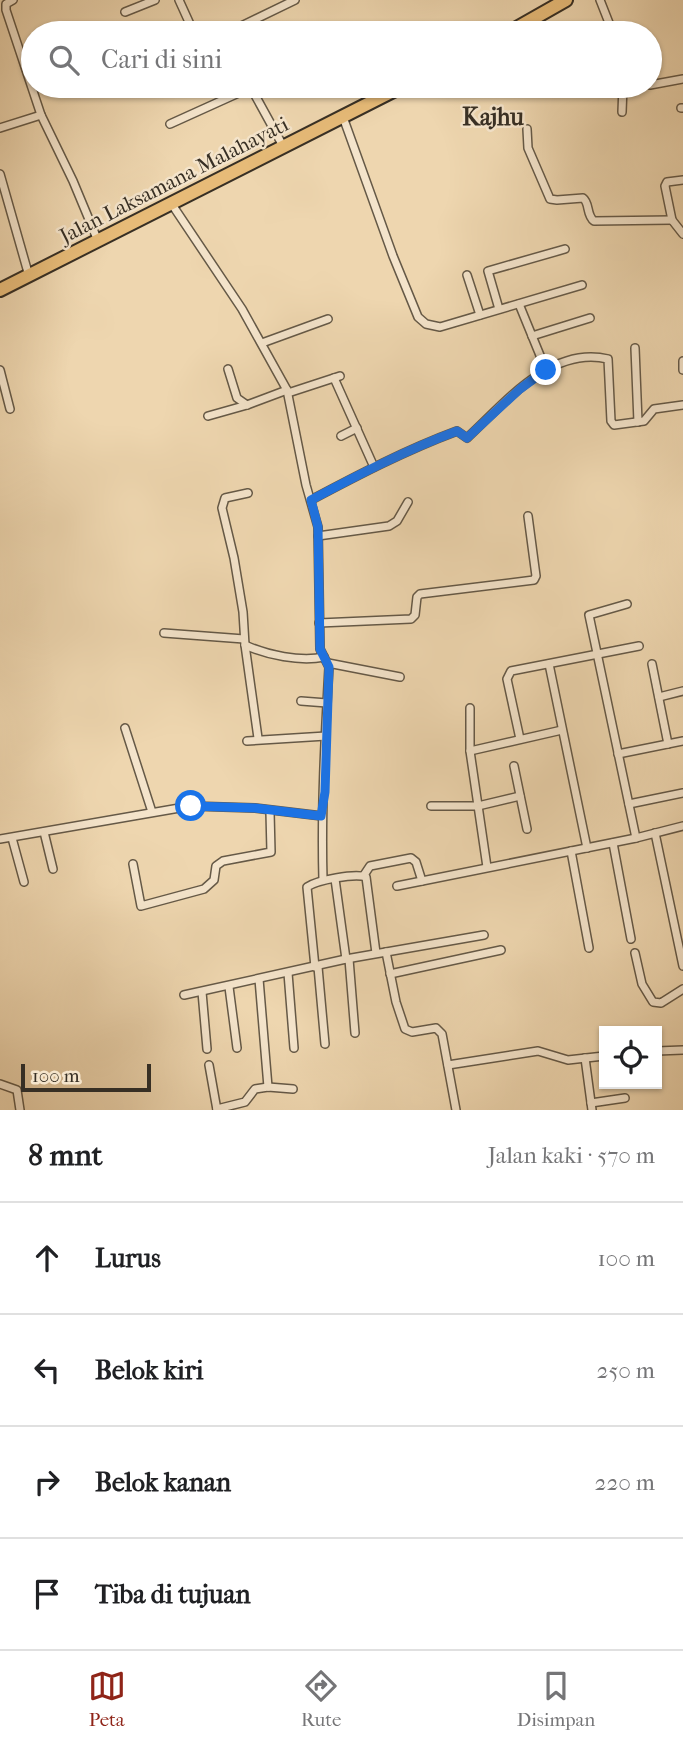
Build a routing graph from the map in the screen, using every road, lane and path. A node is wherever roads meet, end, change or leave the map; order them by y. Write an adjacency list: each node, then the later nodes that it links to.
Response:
1 (13, 0): 12 (street)
2 (155, 0): 7 (street)
3 (179, 0): 8 (street)
4 (294, 0): 9 (street)
5 (566, 0): 10 (highway)
6 (600, 0): 11 (street)
7 (125, 12)
8 (189, 21)
9 (251, 21)
10 (529, 21)
11 (608, 21)
12 (21, 55)
13 (683, 79): 14 (street)
14 (662, 83)
15 (35, 98): 21 (street)
16 (225, 98): 23 (street)
17 (257, 98): 26 (street)
18 (380, 98): 22 (highway, Jalan Laksamana Malahayati)
19 (623, 98): 20 (street)
20 (622, 112)
21 (41, 115): 24 (street); 32 (street)
22 (343, 117): 26 (highway, Jalan Laksamana Malahayati); 40 (street)
23 (170, 124)
24 (0, 128)
25 (527, 129): 30 (street)
26 (283, 146): 29 (highway, Jalan Laksamana Malahayati)
27 (0, 174): 35 (street)
28 (683, 180): 30 (street)
29 (171, 203): 32 (highway, Jalan Laksamana Malahayati); 44 (street)
30 (672, 220): 31 (street)
31 (683, 233)
32 (98, 241): 35 (highway, Jalan Laksamana Malahayati)
33 (565, 248): 39 (street)
34 (467, 275): 40 (street)
35 (29, 276): 37 (highway, Jalan Laksamana Malahayati)
36 (582, 285): 38 (street)
37 (0, 290)
38 (519, 303): 39 (street); 43 (street)
39 (499, 309): 40 (street)
40 (480, 315)
41 (590, 318): 43 (street)
42 (328, 319): 44 (street)
43 (532, 336): 49 (street)
44 (262, 343): 51 (street)
45 (635, 348): 56 (street)
46 (683, 361): 50 (street)
47 (228, 369): 52 (street)
48 (0, 370): 54 (street)
49 (546, 370): 56 (street); 59 (street)
50 (683, 370)
51 (287, 391): 52 (street); 57 (street); 61 (street)
52 (247, 405): 55 (street)
53 (683, 405): 56 (street)
54 (10, 409)
55 (208, 416)
56 (638, 422)
57 (357, 428): 58 (street); 59 (street)
58 (341, 436)
59 (374, 467): 61 (street)
60 (248, 493): 68 (street)
61 (311, 500): 64 (street)
62 (408, 502): 64 (street)
63 (528, 516): 66 (street)
64 (318, 536): 66 (street)
65 (627, 604): 70 (street)
66 (319, 623): 71 (street)
67 (164, 633): 68 (street)
68 (244, 642): 71 (street); 83 (street)
69 (639, 646): 70 (street)
70 (598, 655): 72 (street); 89 (street)
71 (326, 660): 74 (street); 78 (street)
72 (549, 664): 81 (street); 84 (street)
73 (652, 664): 76 (street)
74 (400, 677)
75 (683, 691): 76 (street)
76 (659, 697): 87 (street)
77 (301, 701): 78 (street)
78 (327, 703): 82 (street)
79 (470, 708): 88 (street)
80 (125, 728): 96 (street)
81 (562, 730): 84 (street); 107 (street)
82 (326, 736): 83 (street); 98 (street)
83 (258, 738): 85 (street)
84 (520, 739): 88 (street)
85 (247, 741)
86 (683, 741): 87 (street)
87 (668, 744): 89 (street)
88 (470, 751): 95 (street)
89 (618, 754): 93 (street)
90 (514, 766): 92 (street)
91 (683, 793): 93 (street)
92 (520, 796): 95 (street); 100 (street)
93 (629, 804): 104 (street)
94 (431, 806): 95 (street)
95 (478, 806): 110 (street)
96 (152, 812): 97 (street); 101 (street)
97 (270, 812): 98 (street); 109 (street)
98 (321, 816): 114 (street)
99 (683, 826): 102 (street)
100 (527, 829)
101 (44, 832): 103 (street); 111 (street)
102 (655, 834): 104 (street); 126 (street)
103 (12, 838): 105 (street); 116 (street)
104 (636, 838): 106 (street)
105 (0, 839)
106 (613, 843): 107 (street); 119 (street)
107 (587, 848): 108 (street)
108 (570, 851): 110 (street); 120 (street)
109 (133, 864)
110 (487, 867): 115 (street)
111 (53, 869)
112 (364, 875): 113 (street); 115 (street); 123 (street)
113 (335, 879): 114 (street); 125 (street)
114 (323, 880): 127 (street)
115 (422, 881): 117 (street)
116 (24, 882)
117 (397, 886)
118 (484, 935): 122 (street)
119 (631, 939)
120 (589, 948)
121 (501, 950): 129 (street)
122 (386, 952): 123 (street); 129 (street)
123 (376, 953): 125 (street)
124 (635, 953): 132 (street)
125 (348, 959): 127 (street); 135 (street)
126 (683, 966)
127 (317, 967): 128 (street); 136 (street)
128 (288, 973): 130 (street); 138 (street)
129 (390, 974): 145 (street)
130 (259, 979): 131 (street); 147 (street)
131 (229, 987): 133 (street); 137 (street)
132 (683, 989)
133 (202, 992): 134 (street); 139 (street)
134 (184, 996)
135 (355, 1032)
136 (325, 1044)
137 (237, 1048)
138 (294, 1048)
139 (207, 1049)
140 (683, 1050): 141 (street)
141 (662, 1051)
142 (599, 1057): 143 (street)
143 (585, 1058): 145 (street); 150 (street)
144 (209, 1065): 151 (street)
145 (448, 1065): 153 (street)
146 (0, 1084): 152 (street)
147 (268, 1087): 148 (street); 151 (street)
148 (293, 1089)
149 (625, 1098): 150 (street)
150 (591, 1107)
151 (217, 1109)
152 (20, 1110)
153 (456, 1110)

